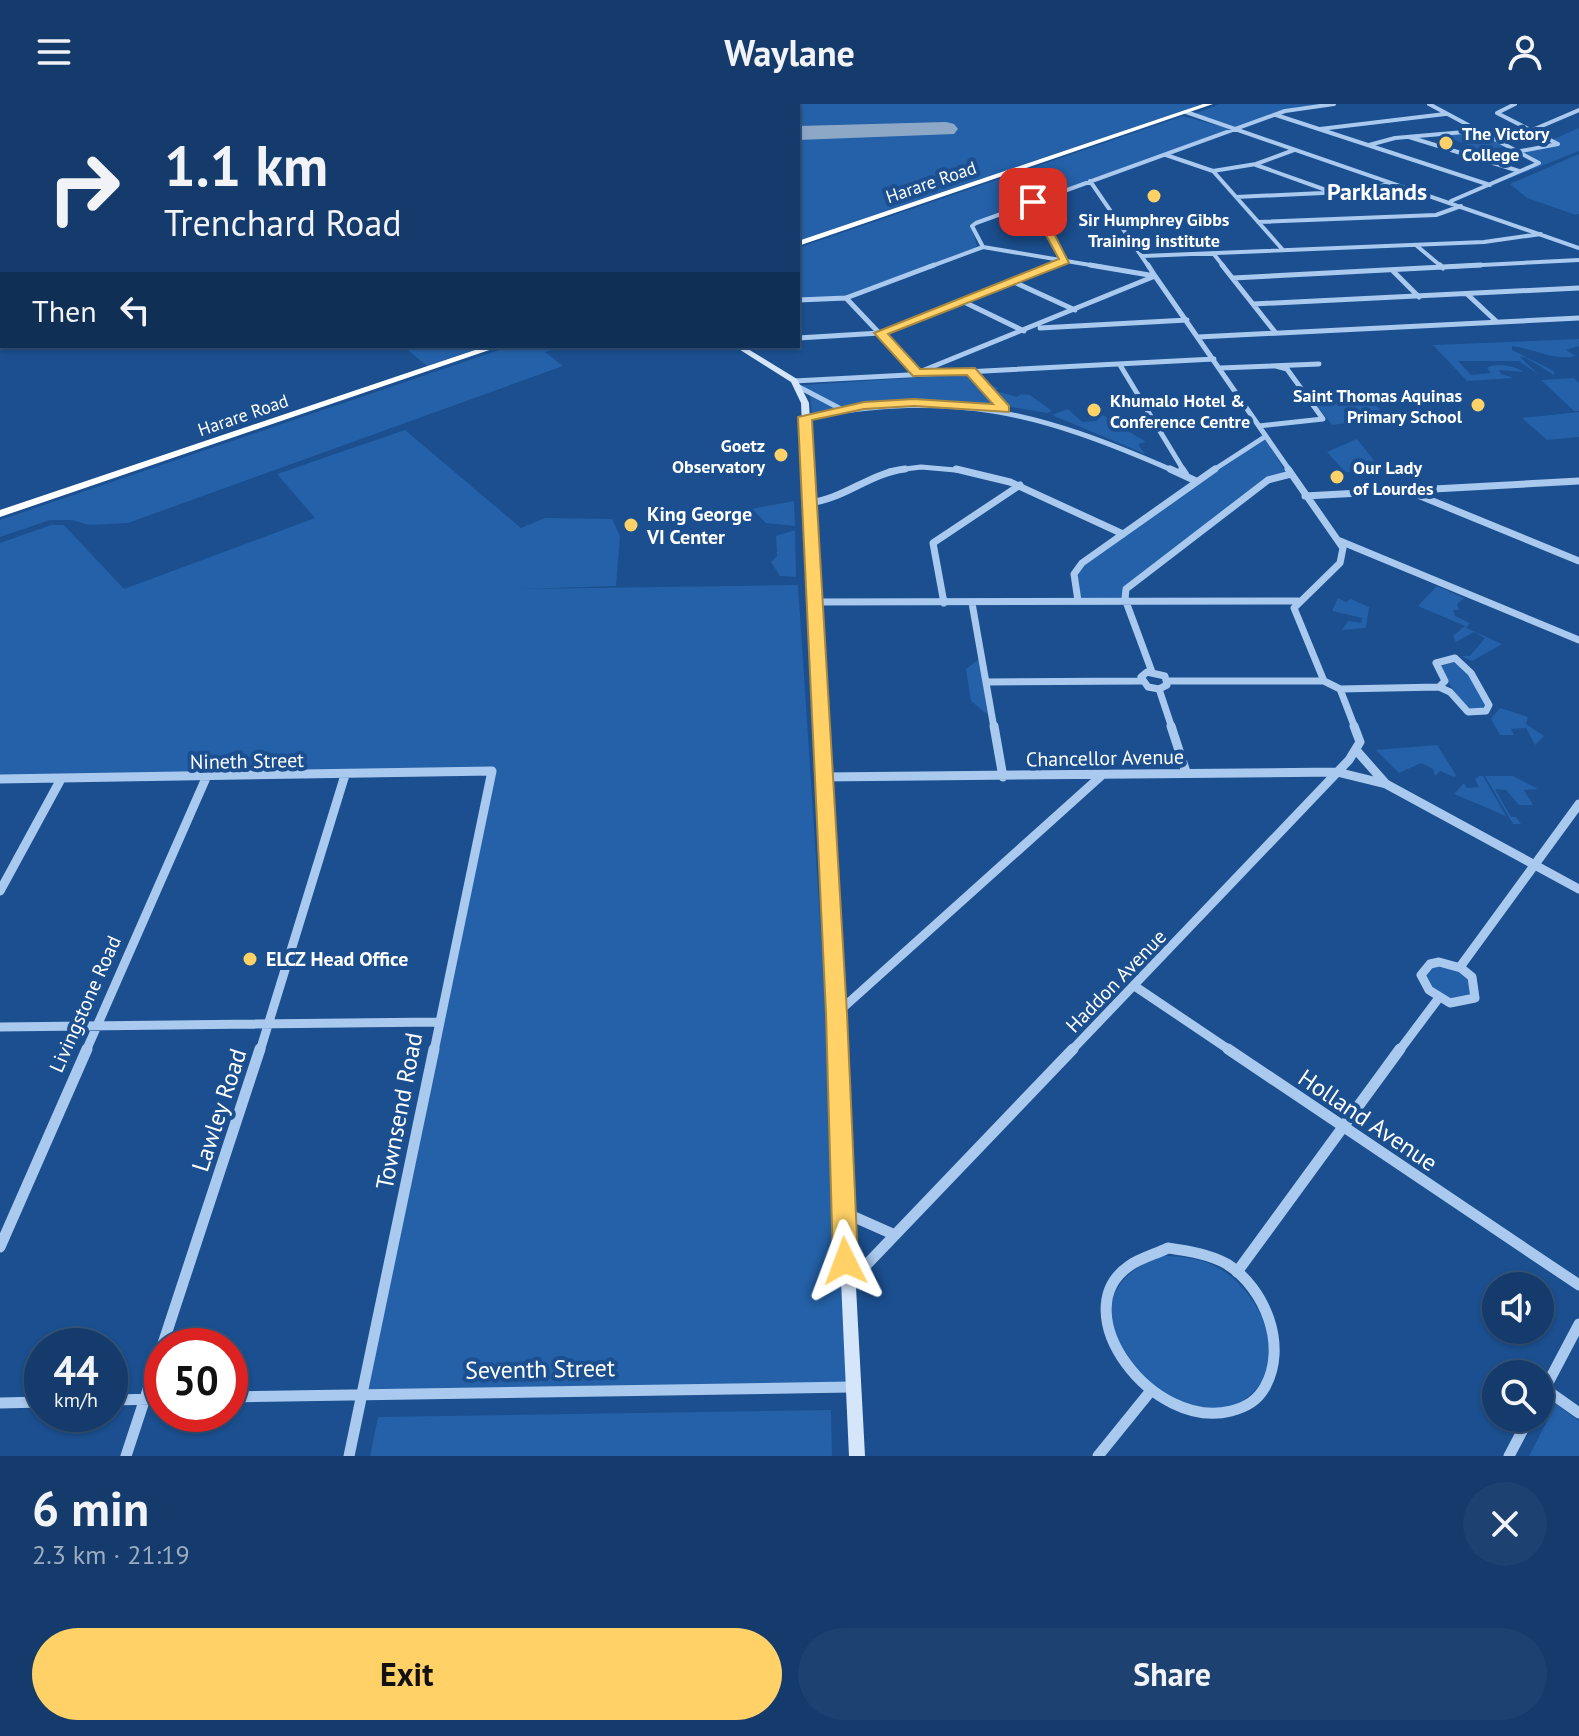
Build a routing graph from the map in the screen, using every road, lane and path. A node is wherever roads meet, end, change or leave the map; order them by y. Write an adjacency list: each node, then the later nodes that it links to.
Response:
1 (1210, 104): 6 (highway, Harare Road)
2 (1334, 104): 8 (street)
3 (1429, 104): 7 (street)
4 (1515, 104): 12 (street)
5 (1579, 110): 12 (street)
6 (1186, 112): 9 (street); 31 (highway, Harare Road)
7 (1447, 114): 10 (street); 11 (street)
8 (1275, 115): 9 (street); 10 (street)
9 (1235, 129): 15 (street); 17 (street)
10 (1319, 129): 14 (street)
11 (1477, 131): 13 (street); 16 (street)
12 (1530, 131): 16 (street)
13 (1409, 137): 14 (street); 20 (street)
14 (1369, 145): 23 (street)
15 (1295, 150): 18 (street); 22 (street)
16 (1516, 152): 20 (street)
17 (1165, 154): 19 (street); 21 (street)
18 (1256, 164): 19 (street); 24 (street)
19 (1213, 171): 25 (street)
20 (1519, 171): 23 (street)
21 (1090, 181): 26 (street); 37 (street)
22 (1392, 182): 24 (street); 27 (street)
23 (1490, 185): 27 (street)
24 (1332, 192): 25 (street)
25 (1236, 197): 29 (street)
26 (1033, 202): 33 (street); 39 (street)
27 (1450, 202): 28 (street)
28 (1461, 206): 29 (street); 30 (street)
29 (1258, 222): 35 (street)
30 (1544, 234): 32 (street); 34 (street)
31 (800, 243)
32 (1416, 245): 35 (street); 40 (street)
33 (983, 247): 39 (street); 48 (street)
34 (1579, 248)
35 (1283, 250): 36 (street)
36 (1213, 253): 37 (street); 43 (street)
37 (1143, 256): 42 (street)
38 (1579, 260): 40 (street)
39 (1065, 261): 42 (street); 44 (street)
40 (1443, 268): 41 (street)
41 (1393, 271): 43 (street); 47 (street)
42 (1155, 276): 52 (street); 54 (street)
43 (1233, 278): 51 (street)
44 (1014, 282): 50 (street); 52 (street)
45 (1579, 288): 46 (street)
46 (1467, 294): 47 (street); 55 (street)
47 (1419, 297): 51 (street)
48 (846, 298): 49 (street); 58 (street)
49 (800, 300)
50 (964, 302): 56 (street); 58 (street)
51 (1253, 304): 57 (street)
52 (1075, 310): 56 (street)
53 (1579, 318): 55 (street)
54 (1187, 320): 56 (street); 59 (street)
55 (1497, 322): 57 (street)
56 (1028, 330): 69 (street)
57 (1275, 332): 59 (street)
58 (880, 333): 60 (street); 69 (street)
59 (1198, 337): 63 (street)
60 (800, 338)
61 (490, 348): 84 (highway, Harare Road)
62 (741, 348): 70 (main road)
63 (1214, 359): 65 (street); 67 (street)
64 (1319, 364): 66 (street)
65 (1120, 365): 68 (street); 77 (street)
66 (1276, 366): 67 (street); 74 (street)
67 (1220, 368): 74 (street)
68 (970, 371): 69 (street); 72 (street)
69 (917, 373): 70 (street)
70 (797, 384): 71 (street); 73 (main road)
71 (843, 409): 72 (street); 73 (street)
72 (1004, 409): 77 (street)
73 (805, 417): 83 (main road)
74 (1259, 426): 75 (street)
75 (1266, 436): 76 (street); 78 (street)
76 (1291, 474): 82 (street); 88 (street)
77 (1187, 476): 78 (street)
78 (1196, 481): 85 (street)
79 (1579, 481): 81 (street)
80 (1020, 485): 83 (street); 85 (street); 92 (street)
81 (1411, 492): 82 (street); 87 (street)
82 (1305, 496): 86 (street)
83 (809, 503): 91 (main road)
84 (0, 514)
85 (1123, 534): 89 (street)
86 (1339, 541): 90 (street); 94 (street)
87 (1579, 561)
88 (1125, 599): 89 (street); 90 (street); 95 (street)
89 (1078, 601): 93 (street)
90 (1298, 601): 98 (street)
91 (814, 602): 92 (street); 109 (main road)
92 (944, 603): 93 (street)
93 (972, 603): 99 (street)
94 (1579, 640)
95 (1152, 672): 96 (street); 97 (street)
96 (1141, 681): 99 (street); 101 (street)
97 (1168, 681): 98 (street); 101 (street)
98 (1324, 681): 102 (street)
99 (986, 682): 110 (street)
100 (1439, 687): 100 (street); 102 (street)
101 (1159, 689): 104 (street)
102 (1340, 689): 103 (street)
103 (1357, 748): 105 (street, Haddon Avenue); 114 (street)
104 (1186, 772): 105 (street, Chancellor Avenue); 108 (street, Chancellor Avenue)
105 (1337, 772): 114 (street, Chancellor Avenue); 120 (street, Haddon Avenue)
106 (492, 774): 107 (street, Nineth Street); 123 (street, Townsend Road)
107 (345, 775): 111 (street, Nineth Street); 124 (street, Lawley Road)
108 (1101, 776): 110 (street, Chancellor Avenue); 122 (street)
109 (823, 777): 110 (street, Chancellor Avenue); 122 (main road)
110 (1003, 777)
111 (206, 778): 113 (street, Nineth Street); 126 (street, Livingstone Road)
112 (0, 779): 113 (street, Nineth Street)
113 (61, 779): 118 (street)
114 (1386, 784): 116 (street)
115 (1579, 804): 116 (street)
116 (1532, 864): 117 (street); 119 (street)
117 (1579, 889)
118 (0, 891)
119 (1460, 967): 121 (street); 121 (street)
120 (1136, 987): 127 (street, Holland Avenue); 129 (street, Haddon Avenue)
121 (1438, 999): 127 (street)
122 (836, 1014): 128 (main road)
123 (438, 1022): 124 (street); 139 (street, Townsend Road)
124 (268, 1025): 126 (street); 135 (street, Lawley Road)
125 (0, 1027): 126 (street)
126 (94, 1027): 130 (street, Livingstone Road)
127 (1341, 1126): 131 (street); 133 (street, Holland Avenue)
128 (843, 1212): 129 (street); 132 (main road)
129 (895, 1235): 132 (street, Haddon Avenue)
130 (0, 1247)
131 (1237, 1272): 138 (street); 138 (street)
132 (846, 1285): 137 (main road)
133 (1579, 1285)
134 (1579, 1324): 136 (street)
135 (168, 1328)
136 (1554, 1371)
137 (851, 1387): 139 (street, Seventh Street); 150 (main road)
138 (1149, 1393): 151 (street)
139 (363, 1394): 140 (street, Seventh Street); 149 (street, Townsend Road)
140 (248, 1397)
141 (128, 1399): 142 (street)
142 (144, 1399): 148 (street, Lawley Road)
143 (1554, 1399): 146 (street)
144 (24, 1402): 145 (street)
145 (0, 1403)
146 (1579, 1413)
147 (1522, 1432): 152 (street)
148 (126, 1456)
149 (349, 1456)
150 (857, 1456)
151 (1098, 1456)
152 (1509, 1456)

